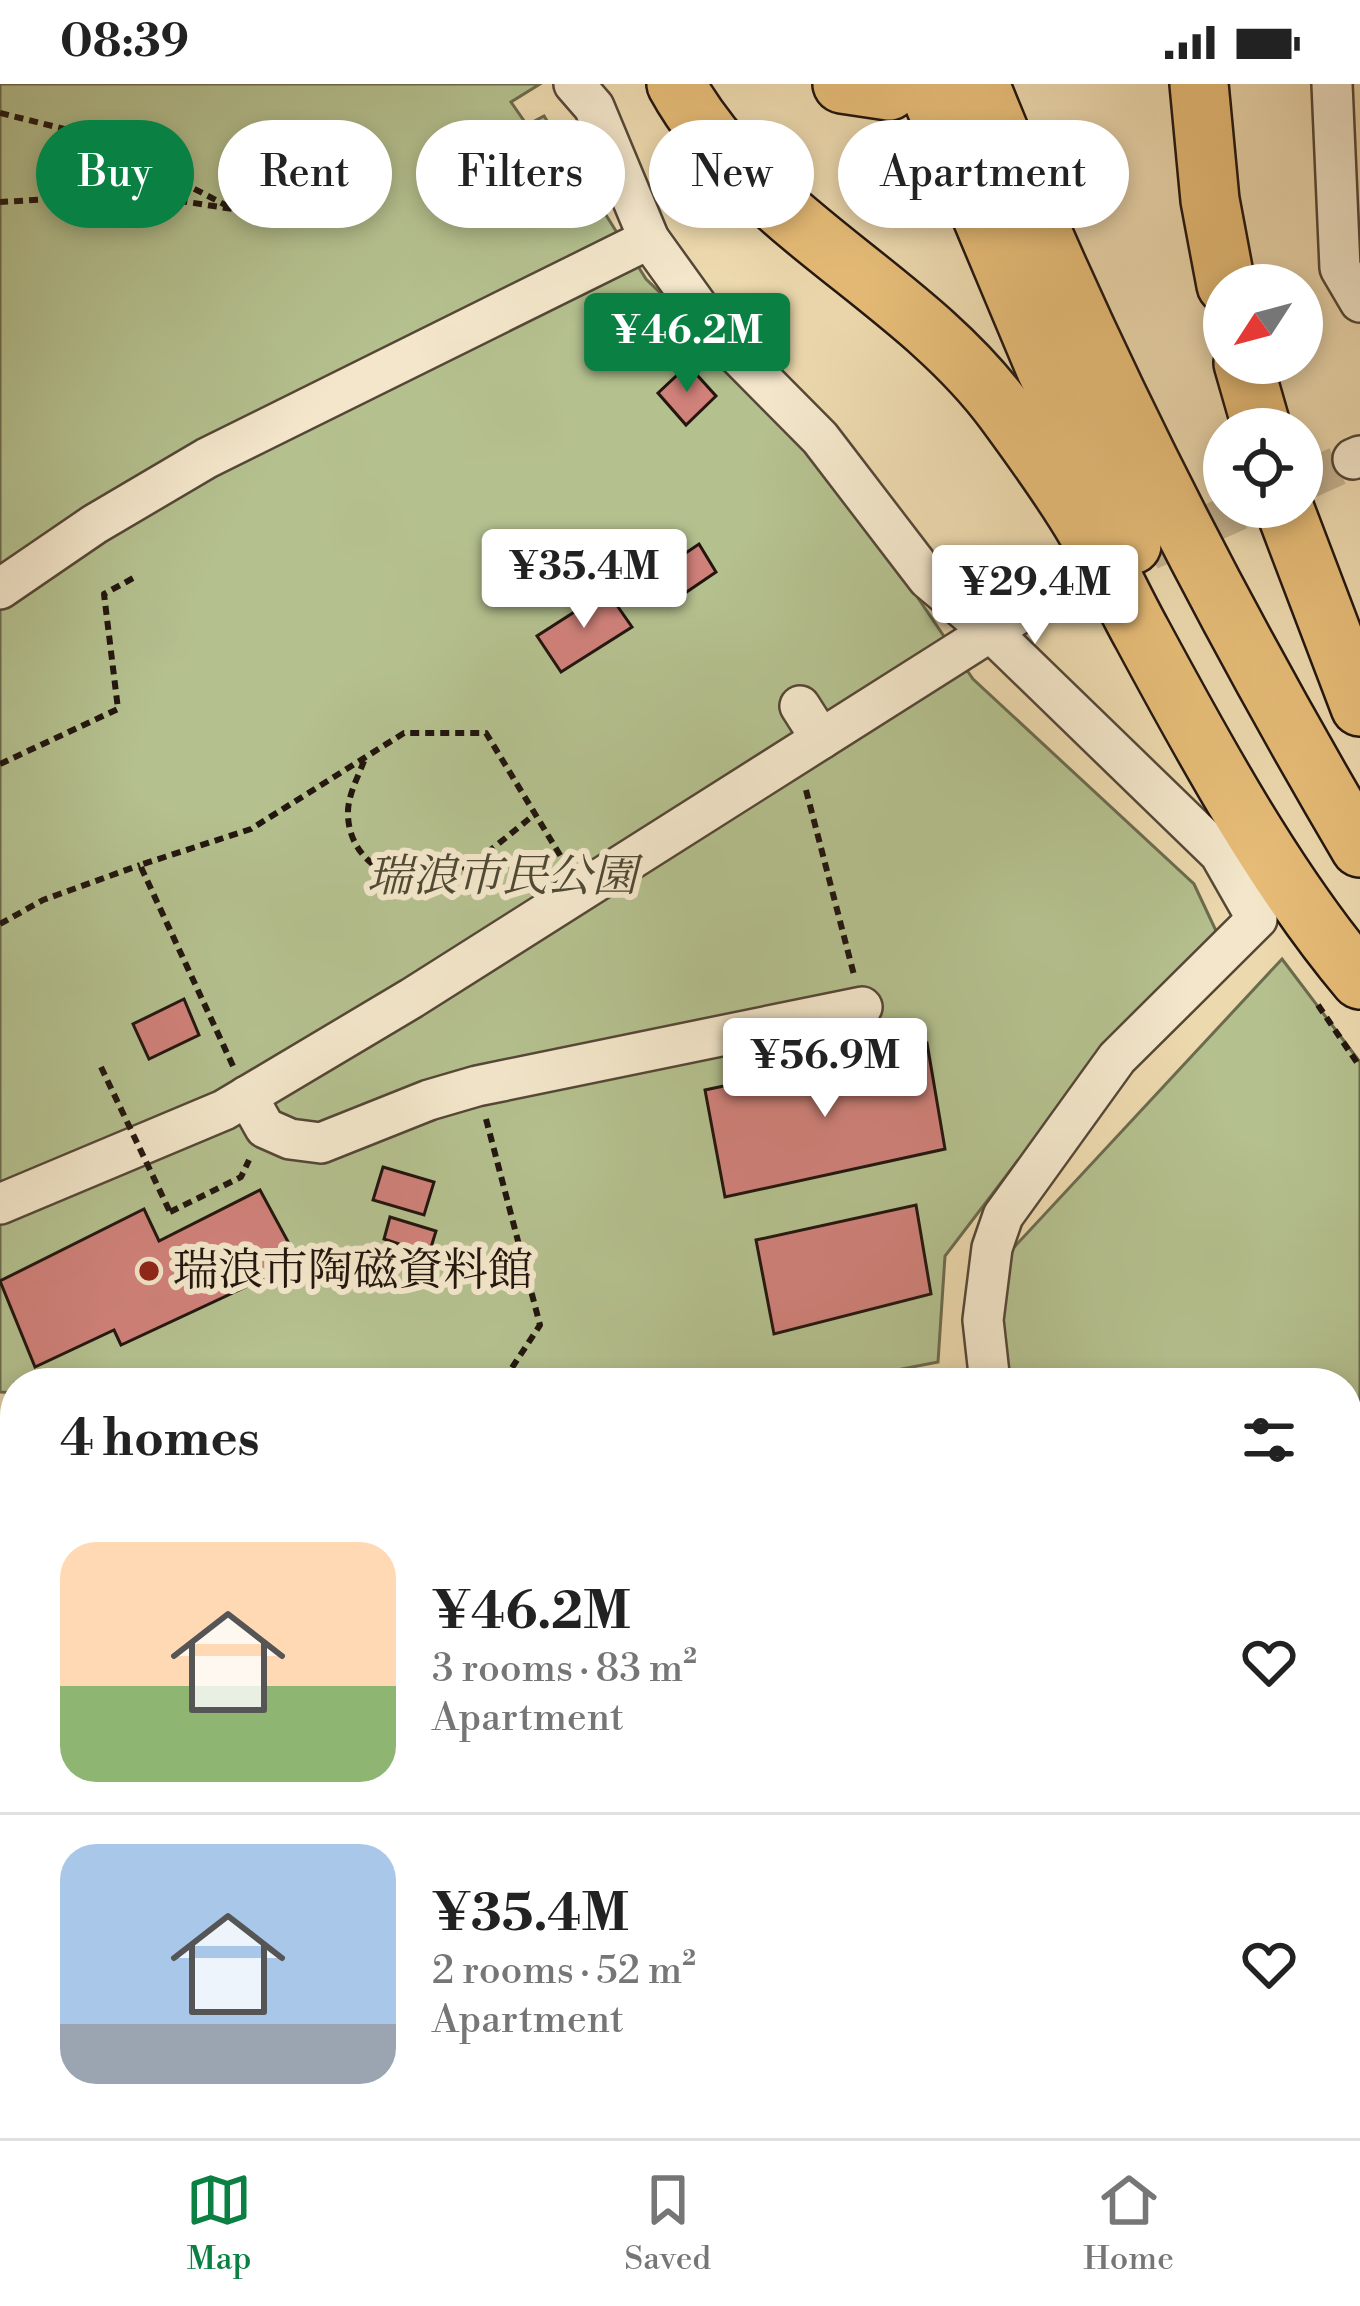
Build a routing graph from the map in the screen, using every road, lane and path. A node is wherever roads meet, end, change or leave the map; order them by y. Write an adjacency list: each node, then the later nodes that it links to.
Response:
1 (574, 84): 9 (street)
2 (676, 84): 27 (highway)
3 (980, 84): 22 (highway)
4 (1198, 84): 10 (highway)
5 (1332, 84): 11 (street)
6 (885, 86): 26 (highway)
7 (0, 112): 8 (path)
8 (0, 202)
9 (649, 238): 14 (street); 16 (street)
10 (1222, 264)
11 (1360, 302)
12 (1292, 528): 17 (highway)
13 (137, 576): 19 (path)
14 (0, 589)
15 (1042, 599): 16 (street)
16 (990, 631): 24 (street); 34 (street)
17 (1360, 707)
18 (364, 760): 21 (path); 21 (path); 23 (path)
19 (0, 764)
20 (803, 782): 28 (path)
21 (535, 814): 24 (path)
22 (1360, 848)
23 (140, 866): 25 (path); 31 (path)
24 (582, 891): 31 (street)
25 (0, 924)
26 (1360, 938)
27 (1360, 980)
28 (862, 1007): 30 (street)
29 (100, 1067): 31 (path, bridge)
30 (477, 1086): 31 (street); 33 (path)
31 (256, 1112): 32 (street)
32 (0, 1204)
33 (512, 1368)
34 (988, 1368)

